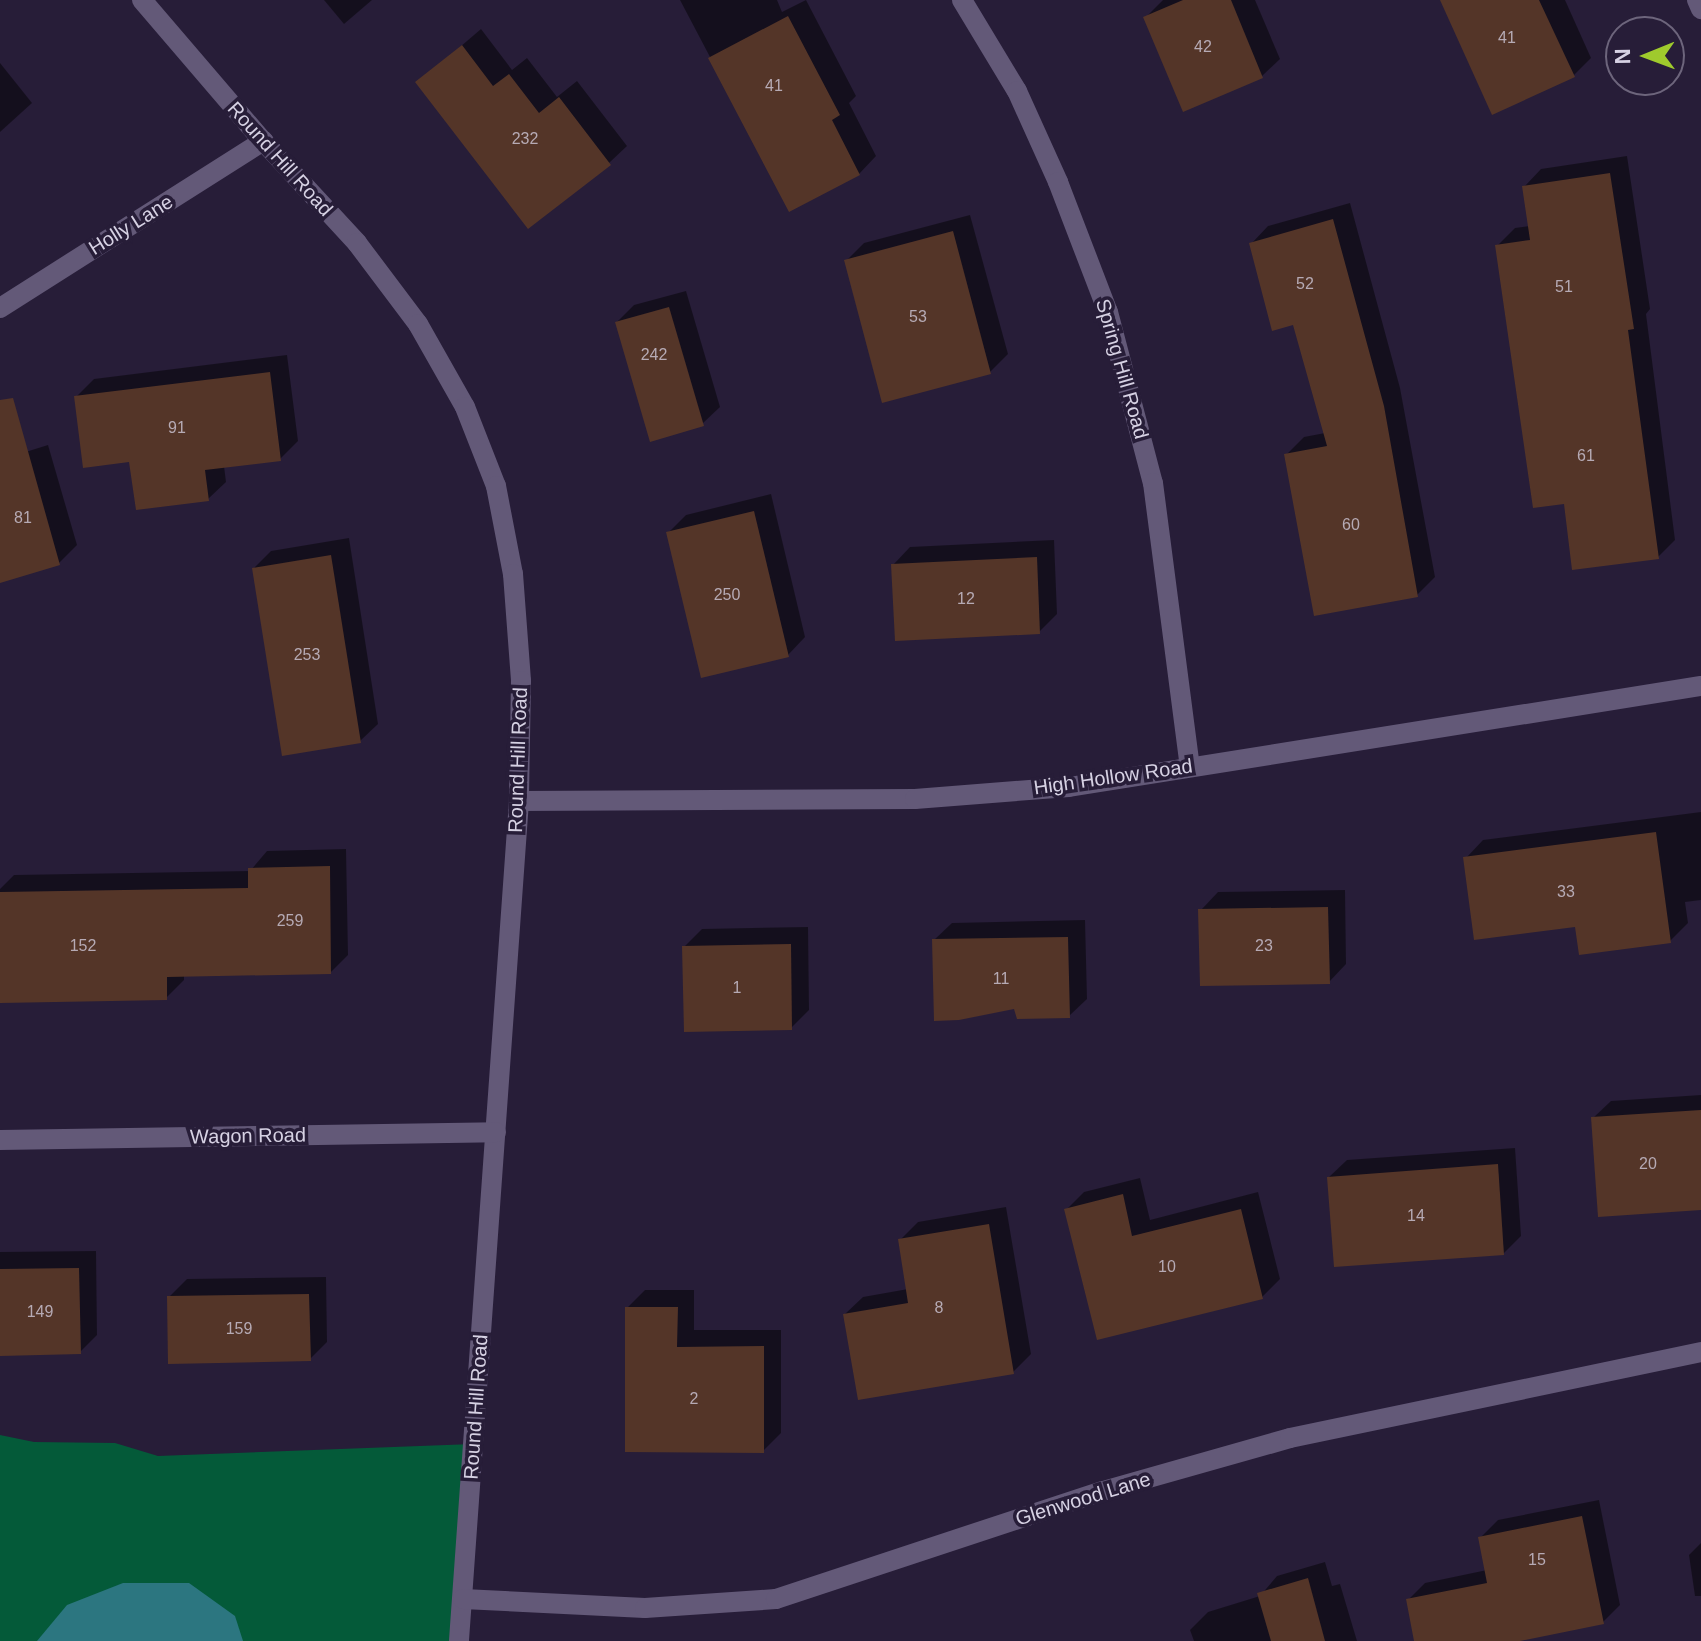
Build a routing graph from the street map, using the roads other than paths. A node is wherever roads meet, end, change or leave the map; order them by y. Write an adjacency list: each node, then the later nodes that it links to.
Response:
1 (142, 0): 5 (street, Round Hill Road)
2 (962, 0): 8 (street, Spring Hill Road)
3 (1697, 0): 4 (street)
4 (1701, 9)
5 (263, 141): 6 (street, Holly Lane); 9 (street, Round Hill Road)
6 (0, 308)
7 (1701, 686): 8 (street, High Hollow Road)
8 (1190, 766): 9 (street, High Hollow Road)
9 (519, 801): 10 (street, Round Hill Road)
10 (496, 1132): 11 (street, Wagon Road); 13 (street, Round Hill Road)
11 (0, 1140)
12 (1701, 1352): 13 (street, Glenwood Lane)
13 (463, 1599): 14 (street, Round Hill Road)
14 (459, 1641)

